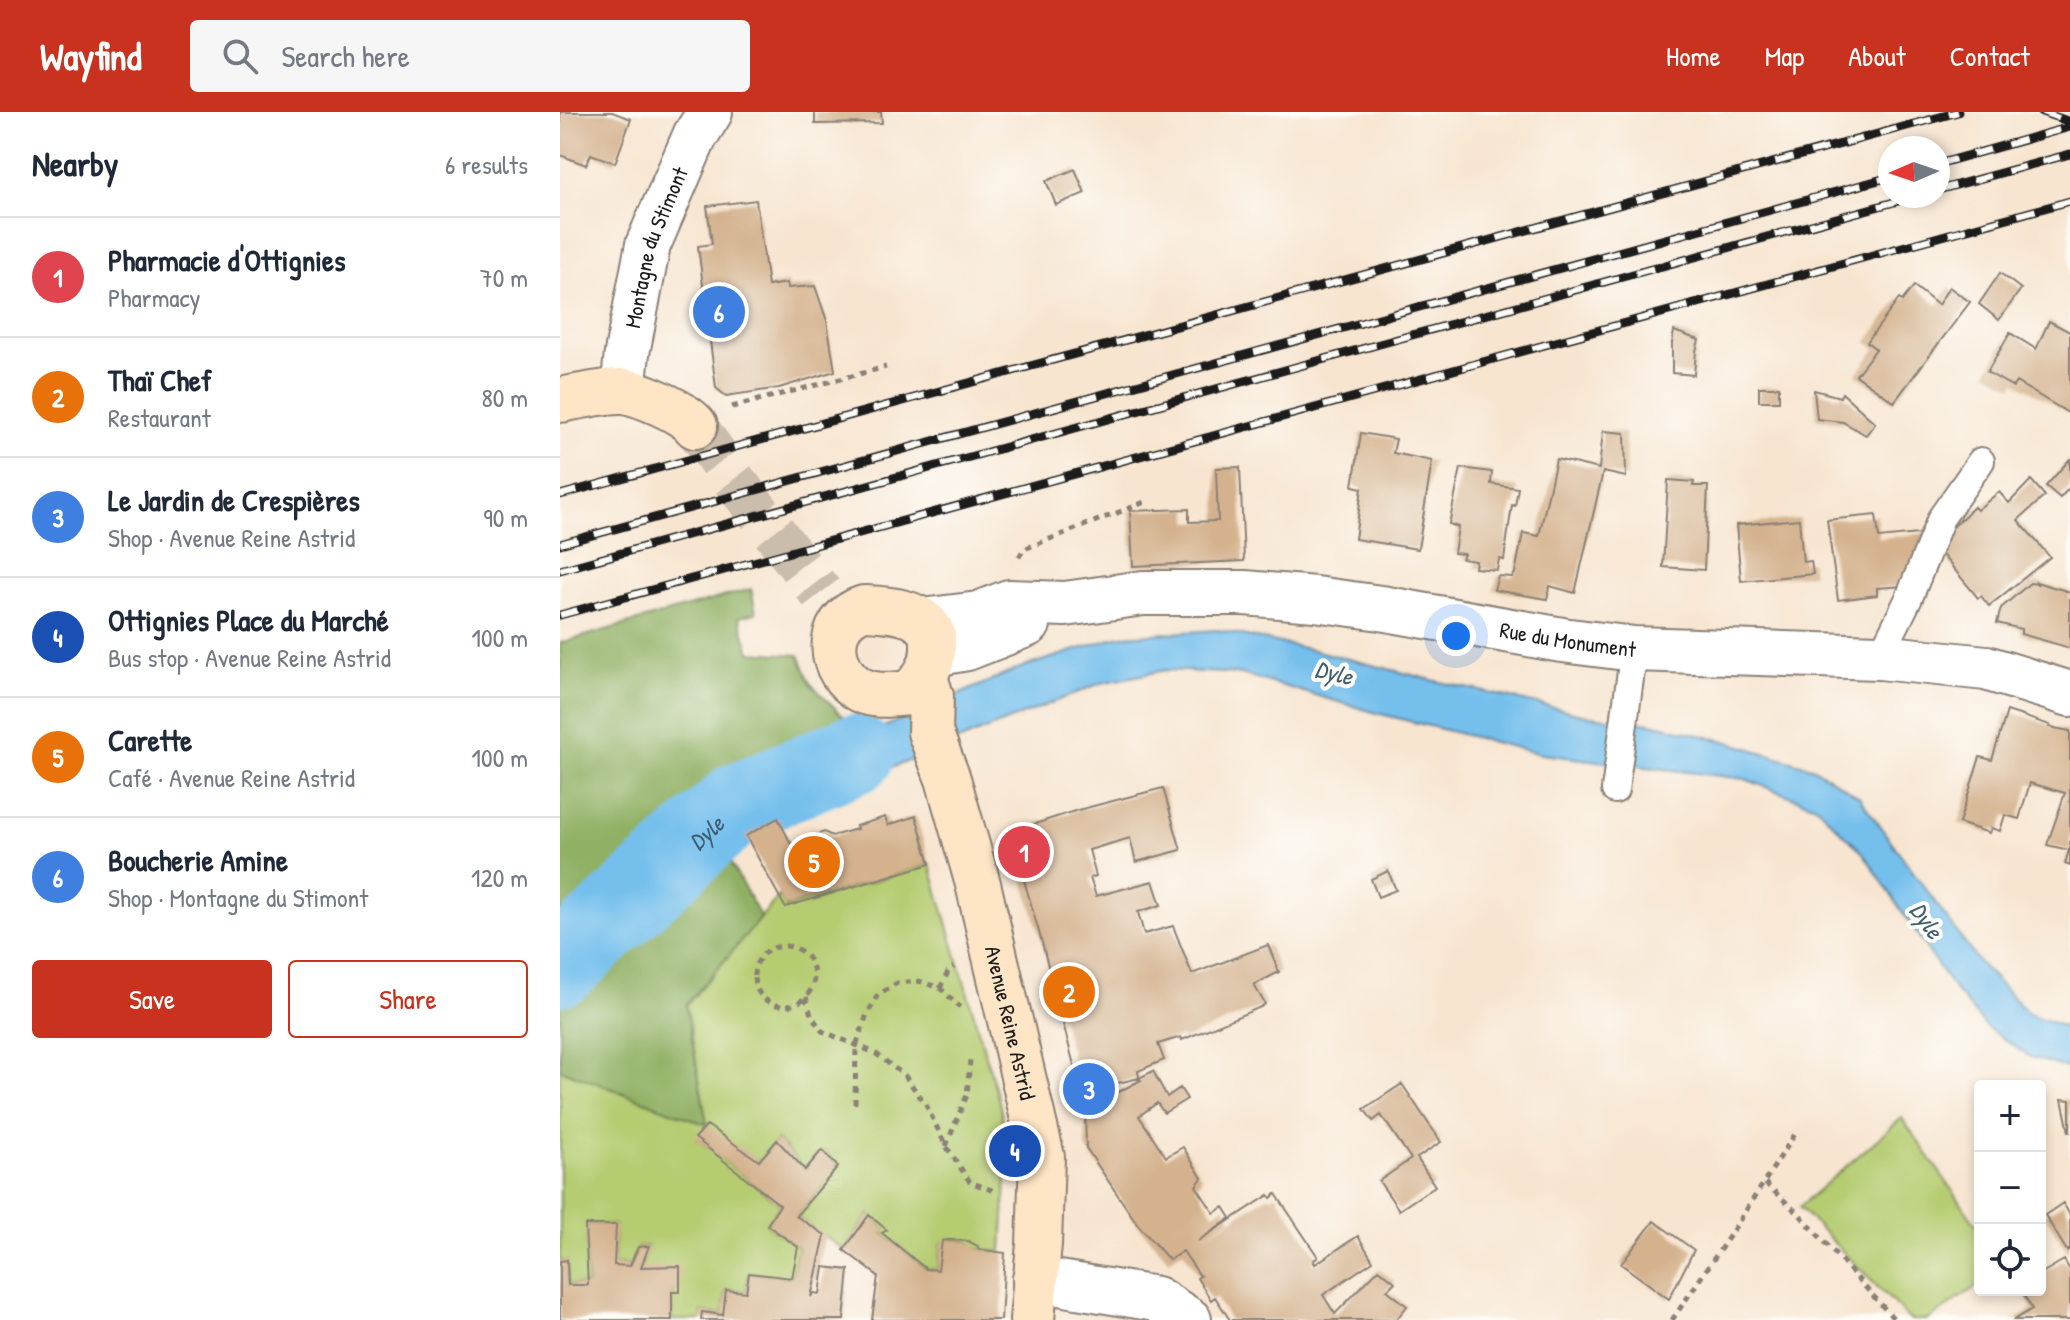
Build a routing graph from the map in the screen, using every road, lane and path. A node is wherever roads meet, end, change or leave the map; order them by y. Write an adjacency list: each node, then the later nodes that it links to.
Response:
1 (710, 112): 3 (street, Montagne du Stimont)
2 (886, 367): 5 (path)
3 (623, 391): 4 (main road); 5 (main road)
4 (560, 400)
5 (693, 422)
6 (1981, 461): 13 (lane)
7 (1145, 502): 10 (path)
8 (821, 593): 11 (main road)
9 (1065, 604): 10 (street, Rue du Monument); 12 (street, Rue du Monument); 15 (street, Rue du Monument)
10 (979, 614): 15 (street, Rue du Monument)
11 (849, 623): 15 (main road); 15 (main road)
12 (1634, 649): 13 (street, Rue du Monument); 16 (lane)
13 (1880, 657): 14 (street, Rue du Monument)
14 (2070, 694)
15 (922, 695): 26 (main road, Avenue Reine Astrid)
16 (1615, 790)
17 (806, 997): 17 (path); 19 (path)
18 (963, 1018): 19 (path)
19 (856, 1046): 21 (path); 23 (path)
20 (970, 1054): 23 (path)
21 (855, 1104)
22 (1797, 1131): 24 (path)
23 (946, 1146): 25 (path)
24 (1765, 1183): 28 (path); 29 (path)
25 (1006, 1191)
26 (1033, 1300): 27 (street)
27 (1189, 1320)
28 (1672, 1320)
29 (1895, 1320)

